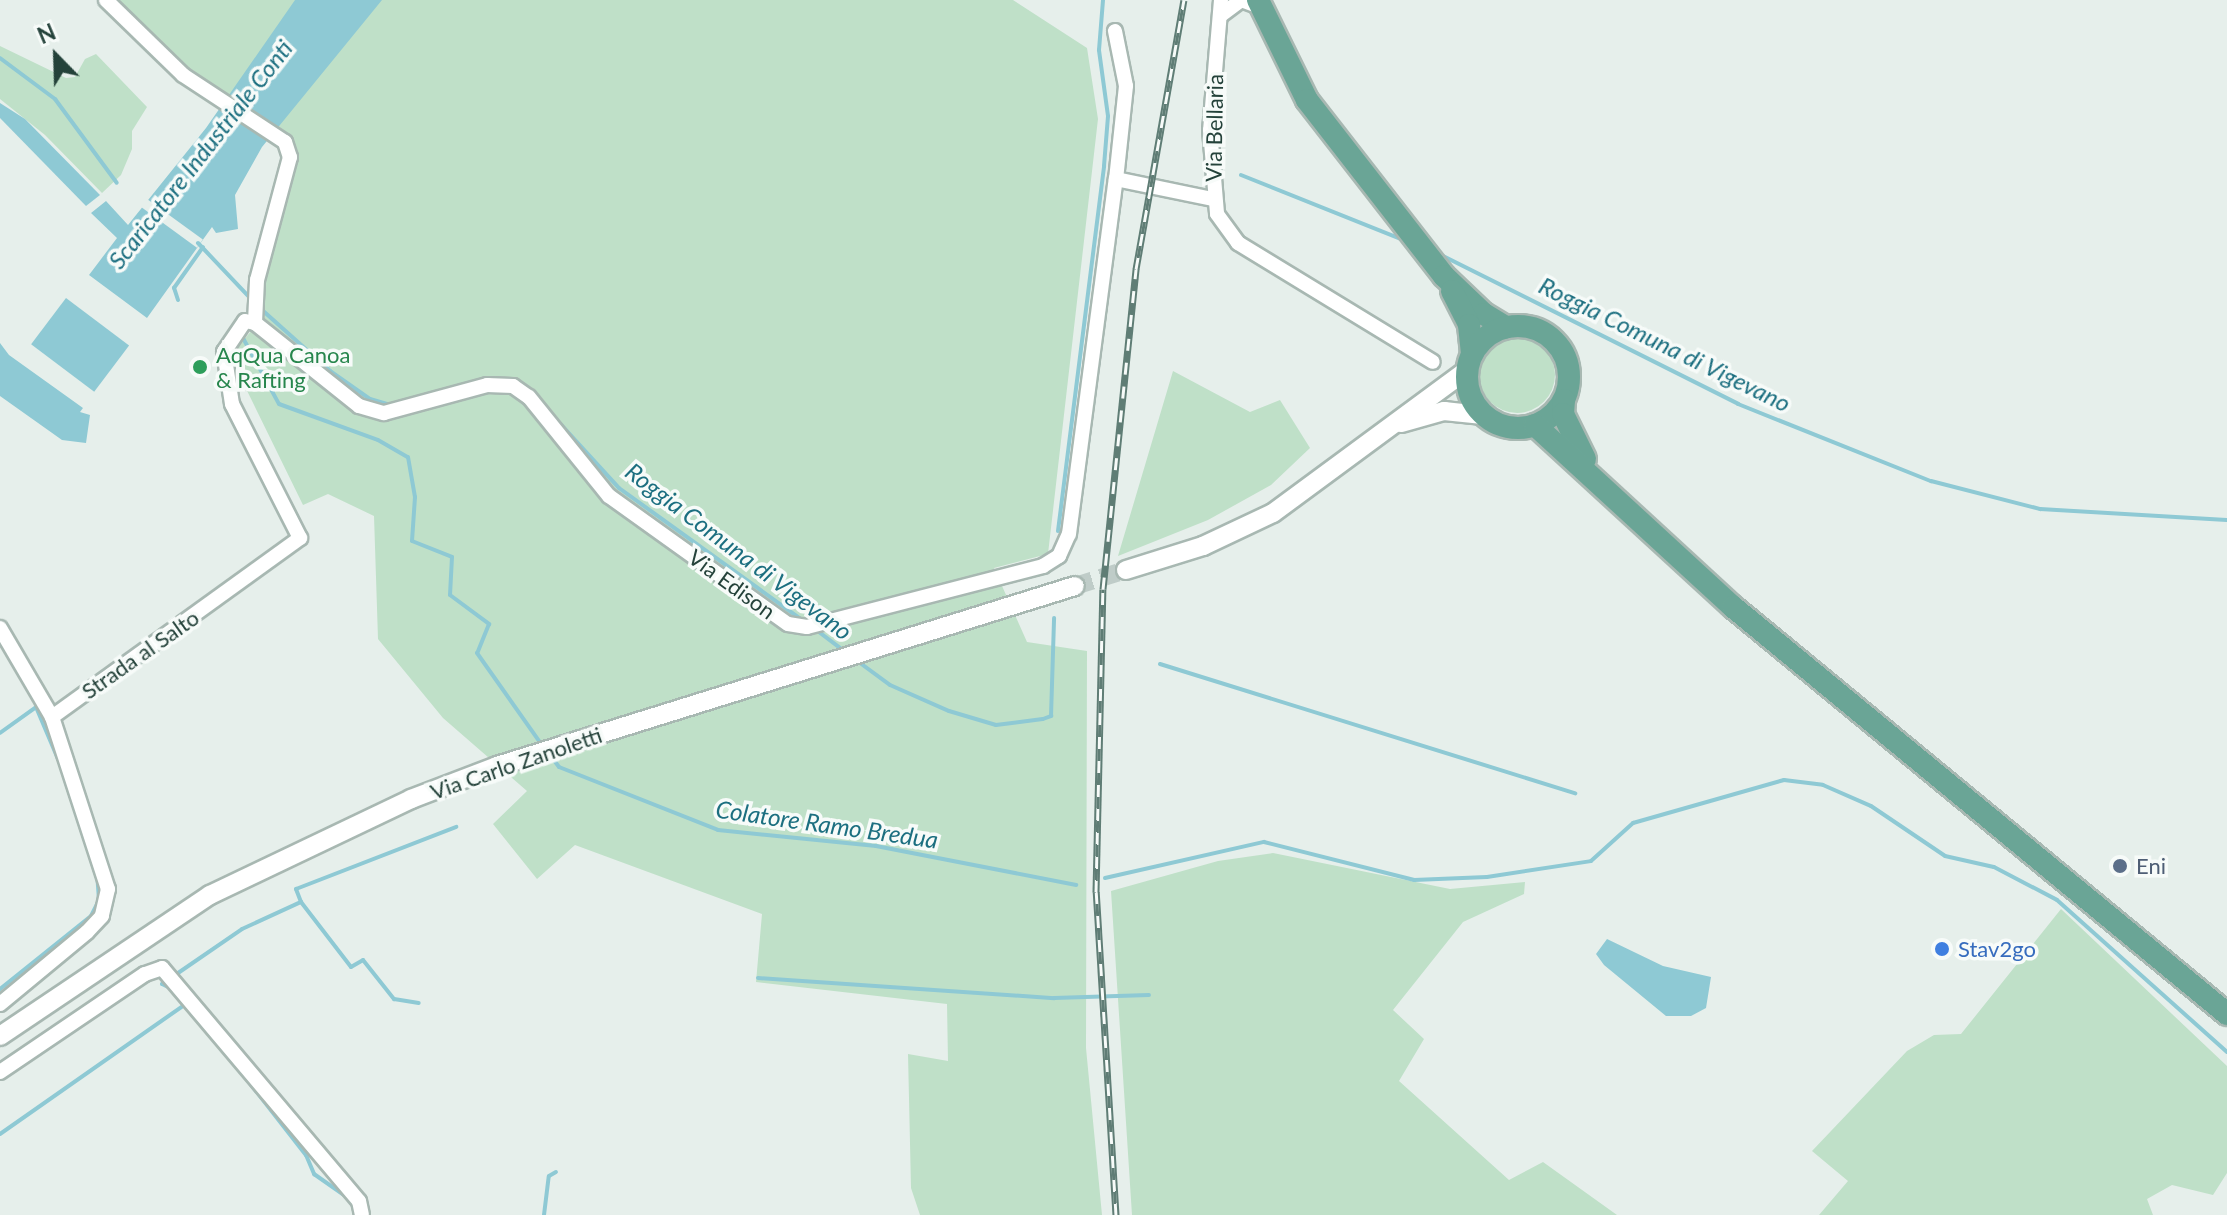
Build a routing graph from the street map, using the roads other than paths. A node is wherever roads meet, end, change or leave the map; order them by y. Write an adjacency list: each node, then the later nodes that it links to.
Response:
1 (106, 0): 9 (street)
2 (1221, 0): 4 (street, Via Bellaria)
3 (1260, 2): 4 (street); 8 (main road)
4 (1220, 16): 7 (street, Via Bellaria)
5 (1115, 31): 6 (street, Via Edison)
6 (1116, 179): 7 (street); 9 (street, Via Edison)
7 (1213, 199): 11 (street, Via Bellaria)
8 (1444, 276): 10 (main road); 12 (main road)
9 (255, 309): 21 (street, Strada al Salto)
10 (1506, 327): 12 (main road); 13 (main road)
11 (1433, 362)
12 (1470, 362): 14 (main road); 16 (main road)
13 (1564, 400): 15 (main road); 17 (main road)
14 (1483, 415): 15 (main road); 16 (main road)
15 (1535, 425): 17 (main road)
16 (1383, 430): 18 (main road)
17 (1623, 507): 23 (main road)
18 (1126, 570)
19 (1075, 586): 24 (main road, Via Carlo Zanoletti)
20 (0, 628): 21 (street)
21 (52, 717): 22 (street)
22 (0, 1004)
23 (2227, 1014)
24 (0, 1036)
25 (0, 1072): 26 (street)
26 (360, 1209)

